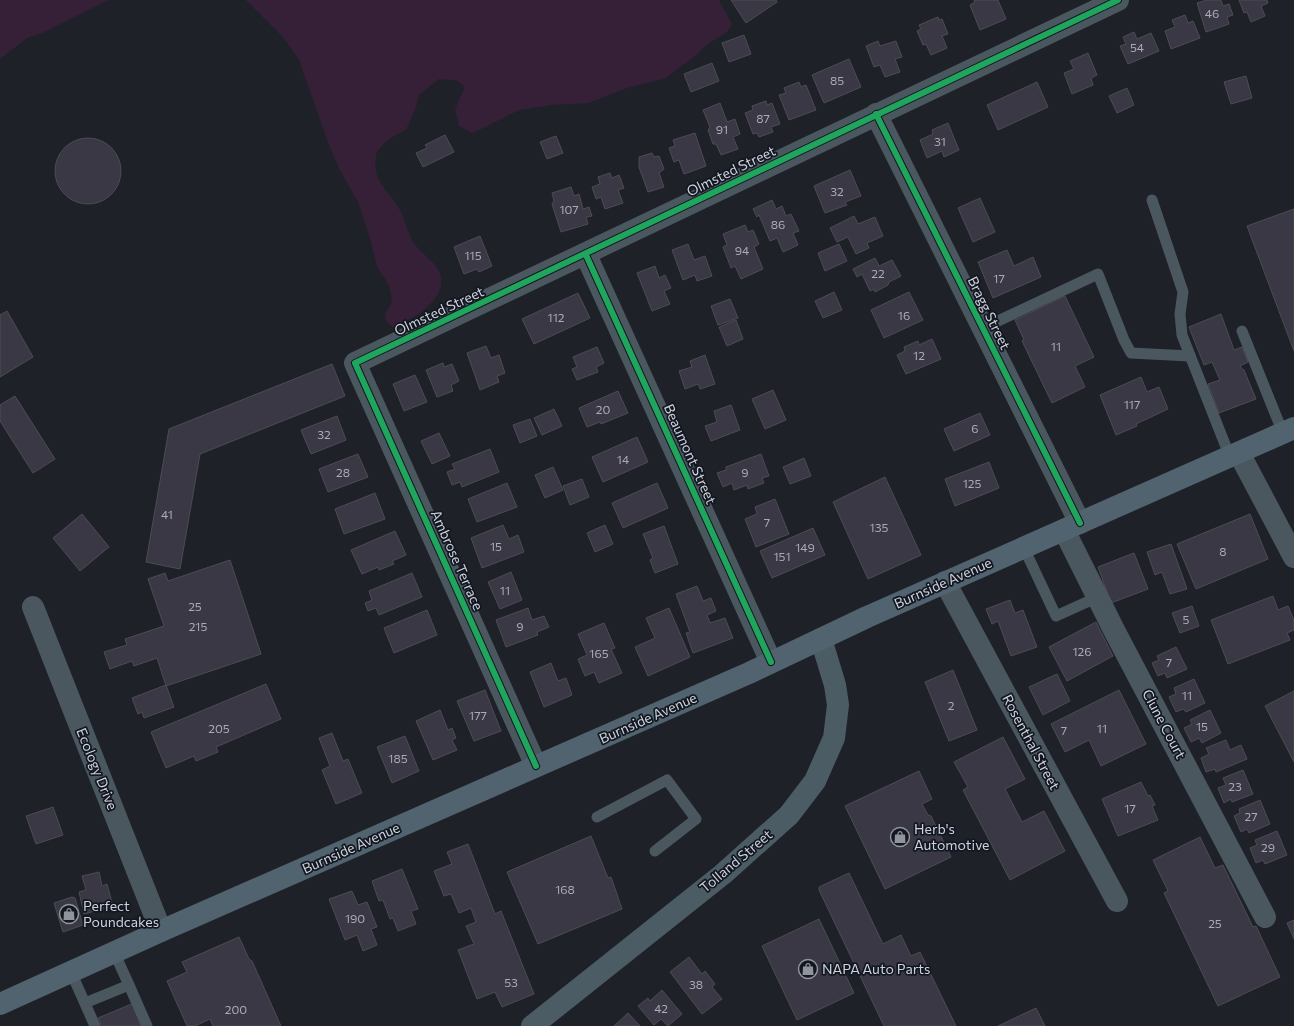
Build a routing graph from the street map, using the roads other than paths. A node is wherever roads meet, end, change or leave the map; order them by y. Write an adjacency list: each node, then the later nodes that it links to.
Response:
1 (1118, 0): 2 (street, Olmsted Street)
2 (876, 114): 4 (street, Olmsted Street); 5 (street, Bragg Street)
3 (1152, 200): 7 (lane)
4 (586, 255): 8 (street, Olmsted Street); 18 (street, Beaumont Street)
5 (983, 328): 7 (lane); 11 (street, Bragg Street)
6 (1242, 331): 9 (lane)
7 (1190, 356): 10 (lane)
8 (355, 363): 19 (street, Ambrose Terrace)
9 (1289, 431): 10 (main road, Burnside Avenue)
10 (1235, 455): 11 (main road, Burnside Avenue); 13 (street)
11 (1072, 526): 12 (main road, Burnside Avenue); 15 (street, Clune Court)
12 (1024, 548): 14 (main road, Burnside Avenue); 15 (lane)
13 (1294, 557)
14 (945, 582): 17 (main road, Burnside Avenue); 22 (street, Rosenthal Street)
15 (1098, 597): 23 (street, Clune Court)
16 (33, 607): 24 (street, Ecology Drive)
17 (821, 638): 18 (main road, Burnside Avenue); 32 (main road, Tolland Street)
18 (771, 662): 19 (main road, Burnside Avenue)
19 (536, 766): 24 (main road, Burnside Avenue)
20 (597, 817): 21 (lane)
21 (655, 851)
22 (1117, 901)
23 (1265, 916)
24 (161, 931): 25 (main road, Burnside Avenue)
25 (114, 952): 26 (main road, Burnside Avenue); 27 (lane)
26 (71, 972): 28 (lane); 29 (main road, Burnside Avenue)
27 (129, 985): 28 (lane); 31 (lane)
28 (85, 1003): 30 (lane)
29 (0, 1004)
30 (95, 1026)
31 (147, 1026)
32 (532, 1026)

